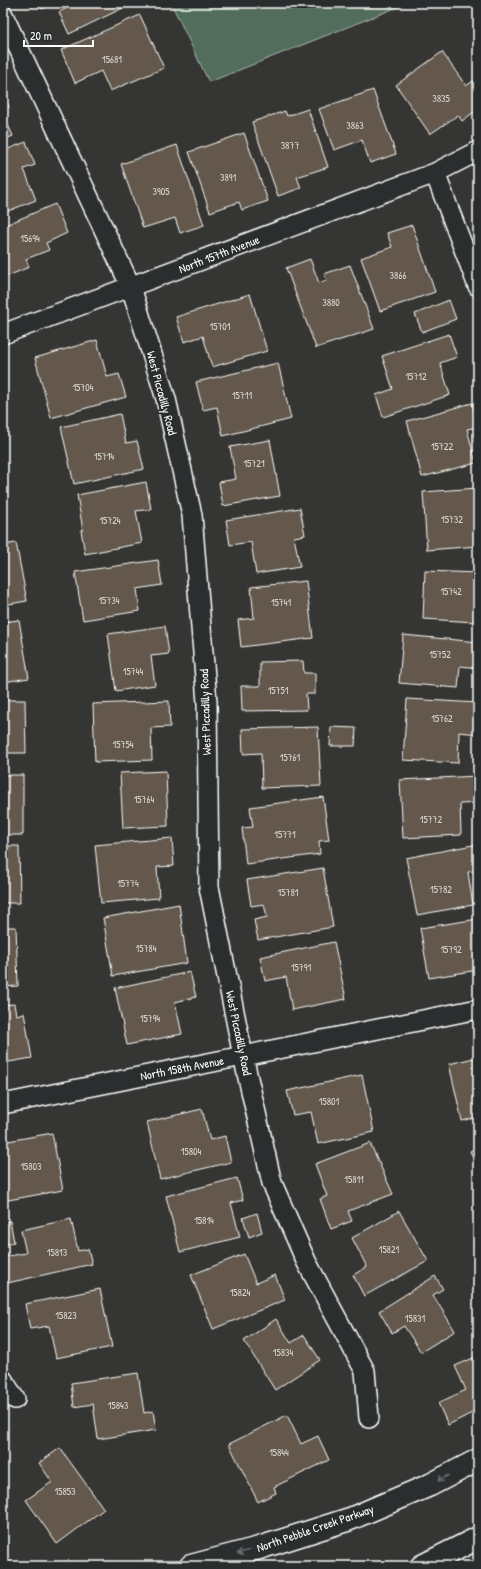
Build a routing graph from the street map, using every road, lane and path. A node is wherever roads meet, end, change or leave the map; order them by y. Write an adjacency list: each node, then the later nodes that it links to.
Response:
1 (3, 15): 5 (street, West Piccadilly Road)
2 (478, 151): 3 (street, North 157th Avenue)
3 (435, 173): 4 (street); 5 (street, North 157th Avenue)
4 (478, 286)
5 (131, 287): 6 (street, North 157th Avenue); 8 (street, West Piccadilly Road)
6 (3, 334)
7 (478, 1009): 8 (street, North 158th Avenue)
8 (243, 1056): 9 (street, North 158th Avenue); 12 (street, West Piccadilly Road)
9 (3, 1104)
10 (3, 1380): 11 (street)
11 (15, 1399)
12 (369, 1418)
13 (478, 1460): 15 (main road, North Pebble Creek Parkway, one-way to 15)
14 (478, 1538): 16 (main road)
15 (191, 1566)
16 (422, 1566)

